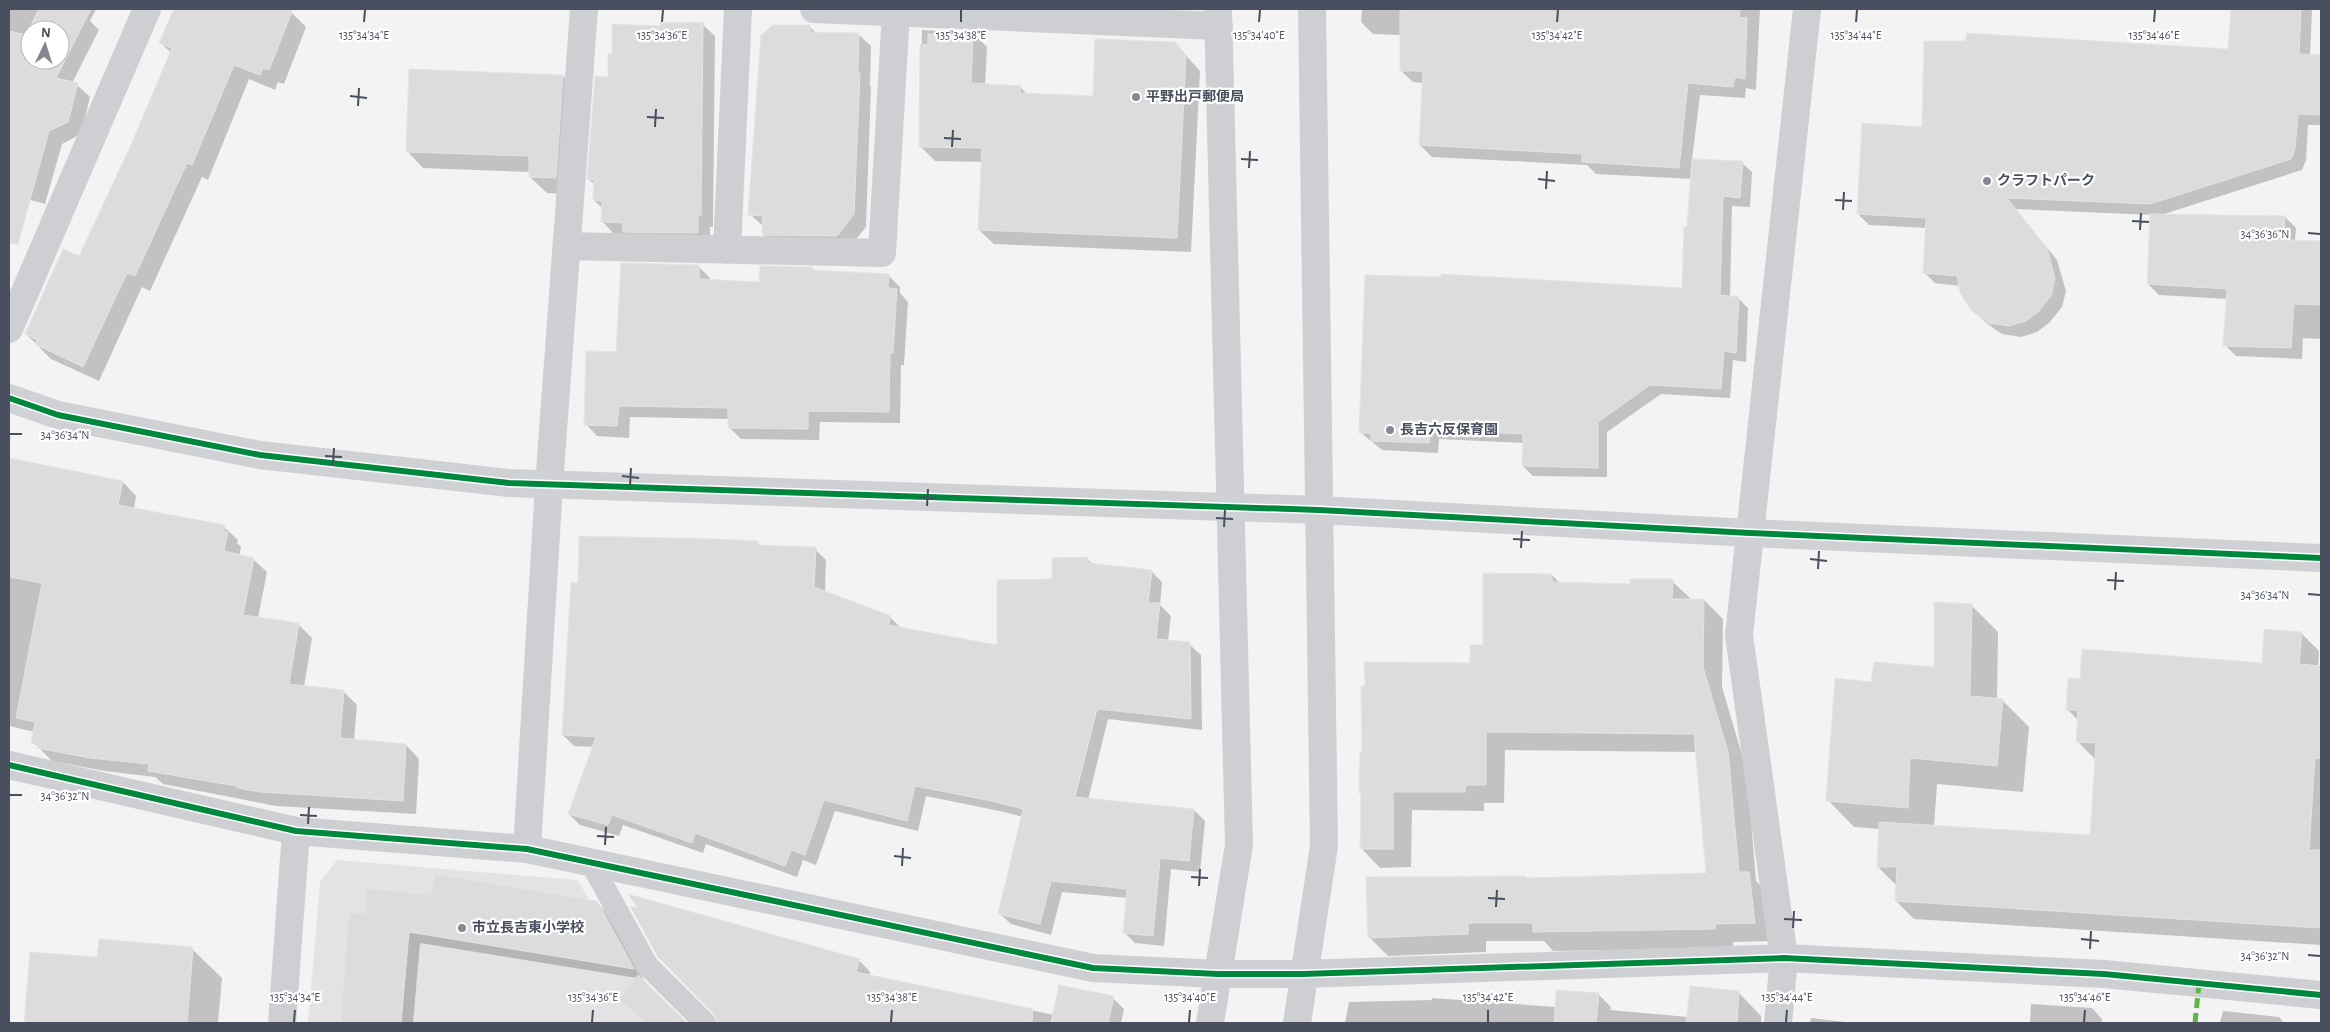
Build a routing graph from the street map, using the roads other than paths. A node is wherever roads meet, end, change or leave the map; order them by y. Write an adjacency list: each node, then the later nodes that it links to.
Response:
1 (147, 9): 11 (street)
2 (584, 9): 9 (street)
3 (738, 9): 10 (street)
4 (814, 9): 7 (street)
5 (1312, 9): 15 (street)
6 (1807, 9): 16 (street)
7 (896, 12): 8 (street); 10 (street)
8 (1219, 17): 14 (street)
9 (567, 246): 10 (street); 13 (street)
10 (727, 250)
11 (9, 329)
12 (9, 398): 13 (street)
13 (549, 485): 14 (street); 20 (street)
14 (1230, 506): 15 (street); 23 (street)
15 (1318, 510): 16 (street); 24 (street)
16 (1750, 533): 17 (street); 22 (street)
17 (2321, 558)
18 (9, 765): 19 (street)
19 (296, 831): 20 (street); 26 (street)
20 (527, 850): 21 (street)
21 (591, 863): 23 (street); 27 (lane)
22 (1784, 958): 24 (street); 25 (street); 30 (street)
23 (1218, 974): 24 (street); 28 (street)
24 (1303, 974): 29 (street)
25 (2321, 995)
26 (282, 1023)
27 (705, 1023)
28 (1210, 1023)
29 (1297, 1023)
30 (1778, 1023)

